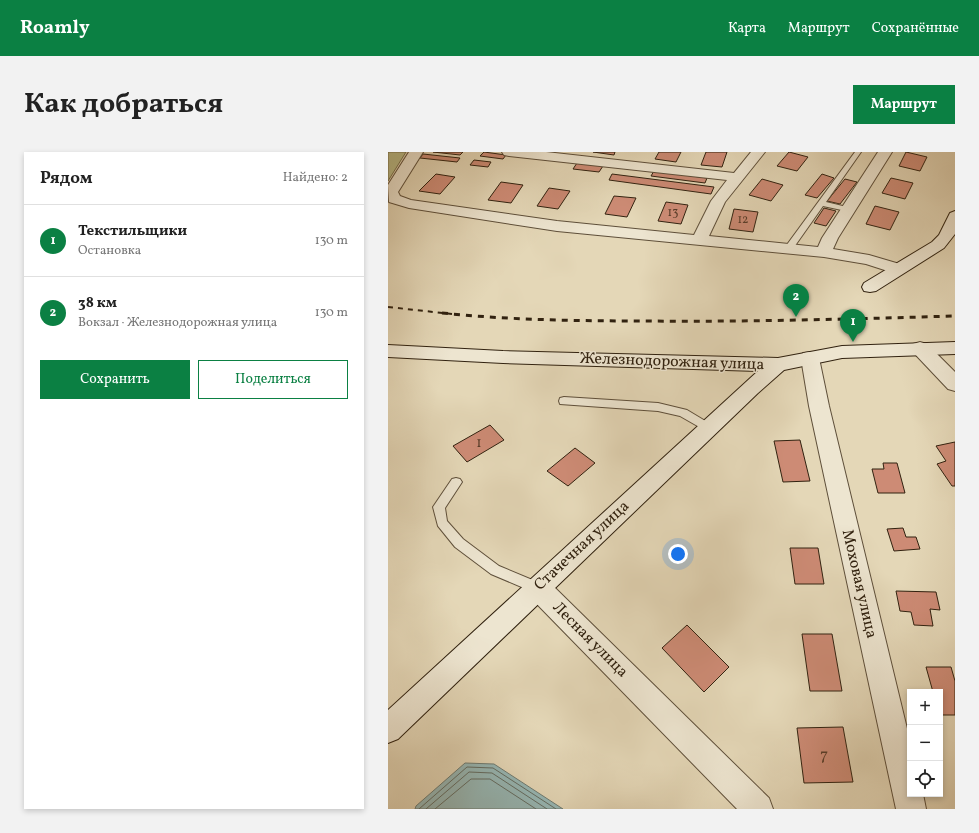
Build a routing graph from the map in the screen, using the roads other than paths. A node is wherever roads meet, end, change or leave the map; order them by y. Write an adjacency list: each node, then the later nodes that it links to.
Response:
1 (416, 152): 10 (street)
2 (509, 152): 6 (street)
3 (758, 152): 6 (street)
4 (858, 152): 7 (lane)
5 (885, 152): 8 (street)
6 (736, 177): 10 (street)
7 (821, 203): 8 (lane); 11 (lane)
8 (848, 210): 12 (street)
9 (955, 216): 13 (street)
10 (699, 240): 11 (street)
11 (789, 248): 12 (street)
12 (824, 252): 13 (street)
13 (897, 270): 14 (street)
14 (870, 287)
15 (920, 348): 16 (street, Железнодорожная улица); 18 (street, Железнодорожная улица); 20 (street)
16 (955, 348)
17 (388, 351): 19 (street, Железнодорожная улица)
18 (810, 358): 19 (street, Железнодорожная улица); 27 (street, Моховая улица)
19 (778, 365): 22 (street, Стачечная улица)
20 (955, 384)
21 (564, 400): 22 (lane)
22 (708, 428): 24 (street, Стачечная улица)
23 (456, 482): 24 (lane, Лесная улица)
24 (538, 588): 25 (street, Стачечная улица); 26 (street, Лесная улица)
25 (388, 729)
26 (758, 809)
27 (911, 809)

